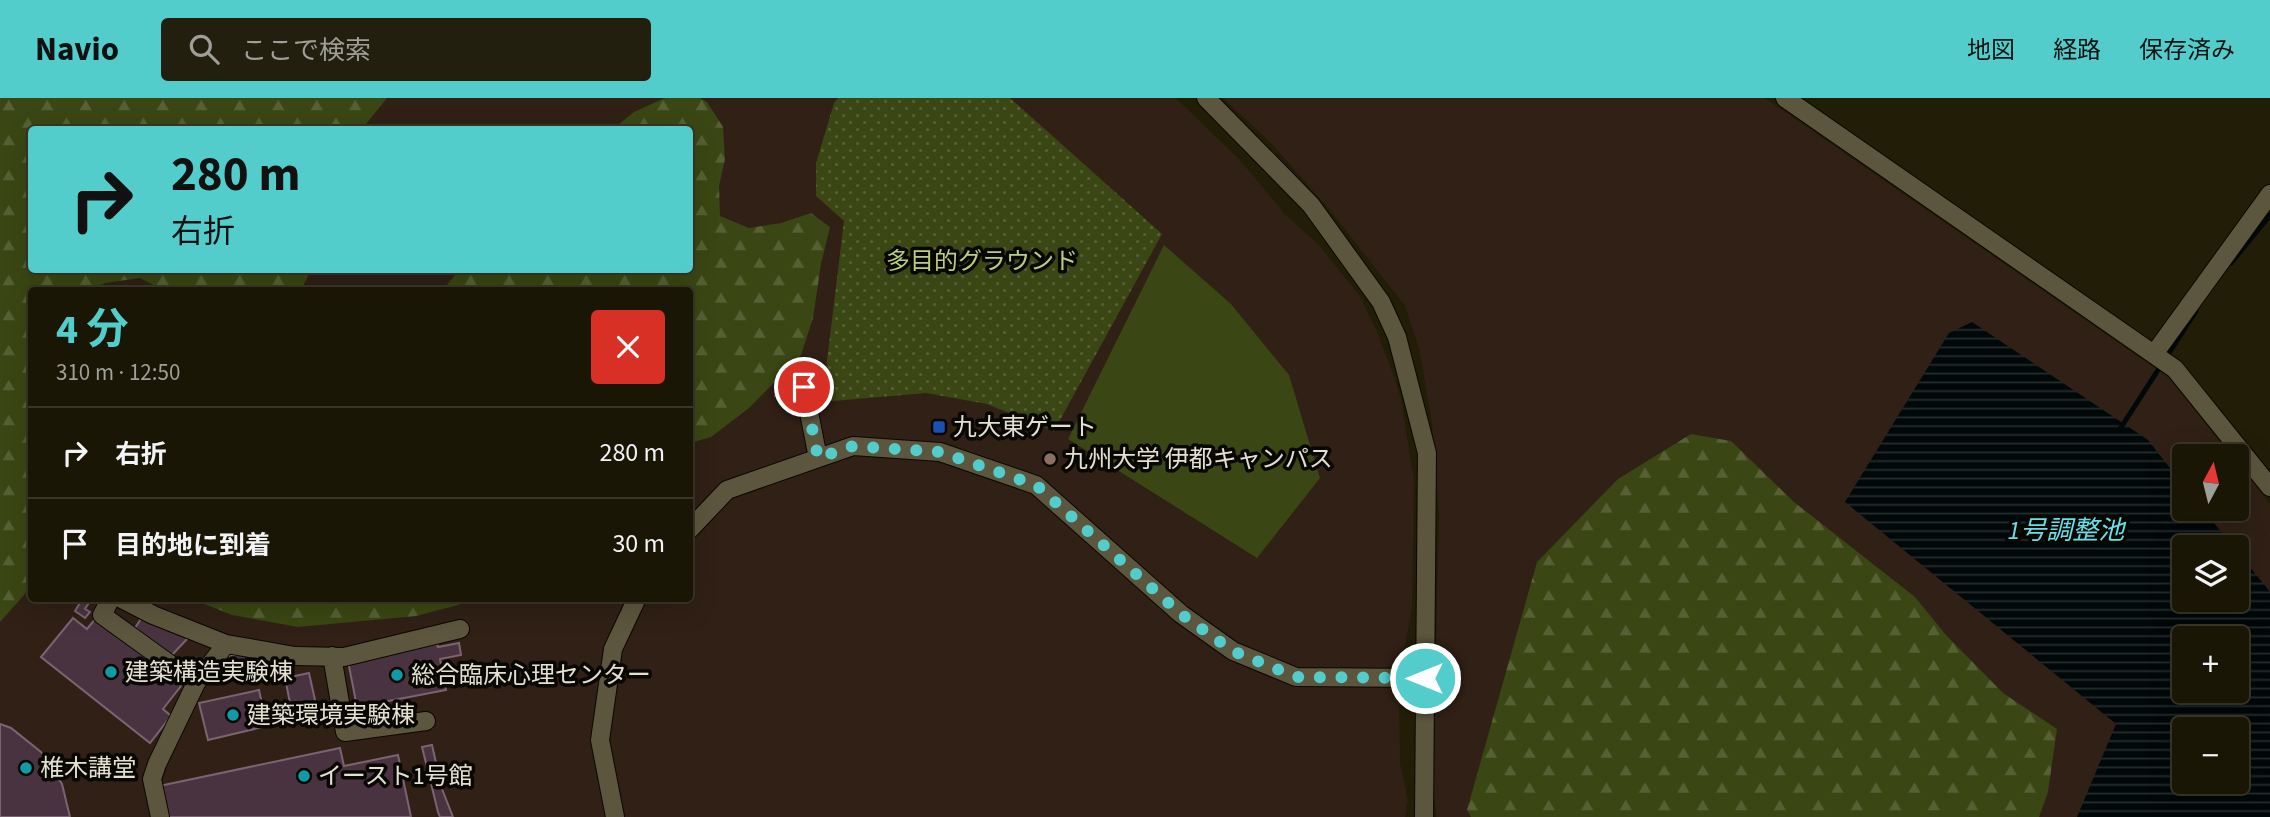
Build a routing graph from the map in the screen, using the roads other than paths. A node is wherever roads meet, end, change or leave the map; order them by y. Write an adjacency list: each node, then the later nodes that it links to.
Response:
1 (1206, 98): 15 (street)
2 (1785, 98): 4 (street)
3 (2270, 194): 4 (street)
4 (2154, 354): 7 (street)
5 (804, 387): 6 (street)
6 (818, 458): 8 (street); 15 (street)
7 (2270, 487)
8 (693, 526)
9 (109, 602): 16 (street)
10 (128, 602): 13 (street)
11 (635, 602): 19 (street)
12 (460, 629): 14 (street)
13 (226, 644): 14 (street); 16 (street)
14 (332, 656): 17 (street)
15 (1425, 678): 20 (street)
16 (196, 683): 18 (street)
17 (426, 721)
18 (160, 817)
19 (615, 817)
20 (1424, 817)

